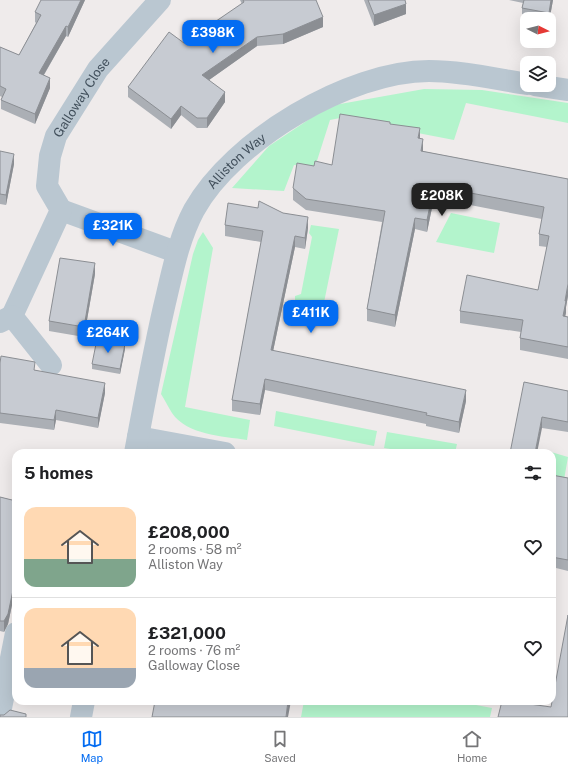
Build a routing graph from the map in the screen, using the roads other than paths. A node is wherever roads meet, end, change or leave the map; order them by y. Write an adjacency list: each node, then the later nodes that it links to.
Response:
1 (160, 0): 5 (street, Galloway Close)
2 (520, 83): 6 (street, Alliston Way)
3 (556, 86): 4 (street)
4 (567, 87)
5 (61, 210): 6 (street); 7 (street)
6 (176, 252): 9 (street, Alliston Way)
7 (6, 319): 8 (street)
8 (51, 365)
9 (136, 445): 10 (street)
10 (180, 449)
11 (12, 653): 13 (street)
12 (83, 705): 15 (street)
13 (0, 713): 14 (street)
14 (16, 717)
15 (81, 717)

